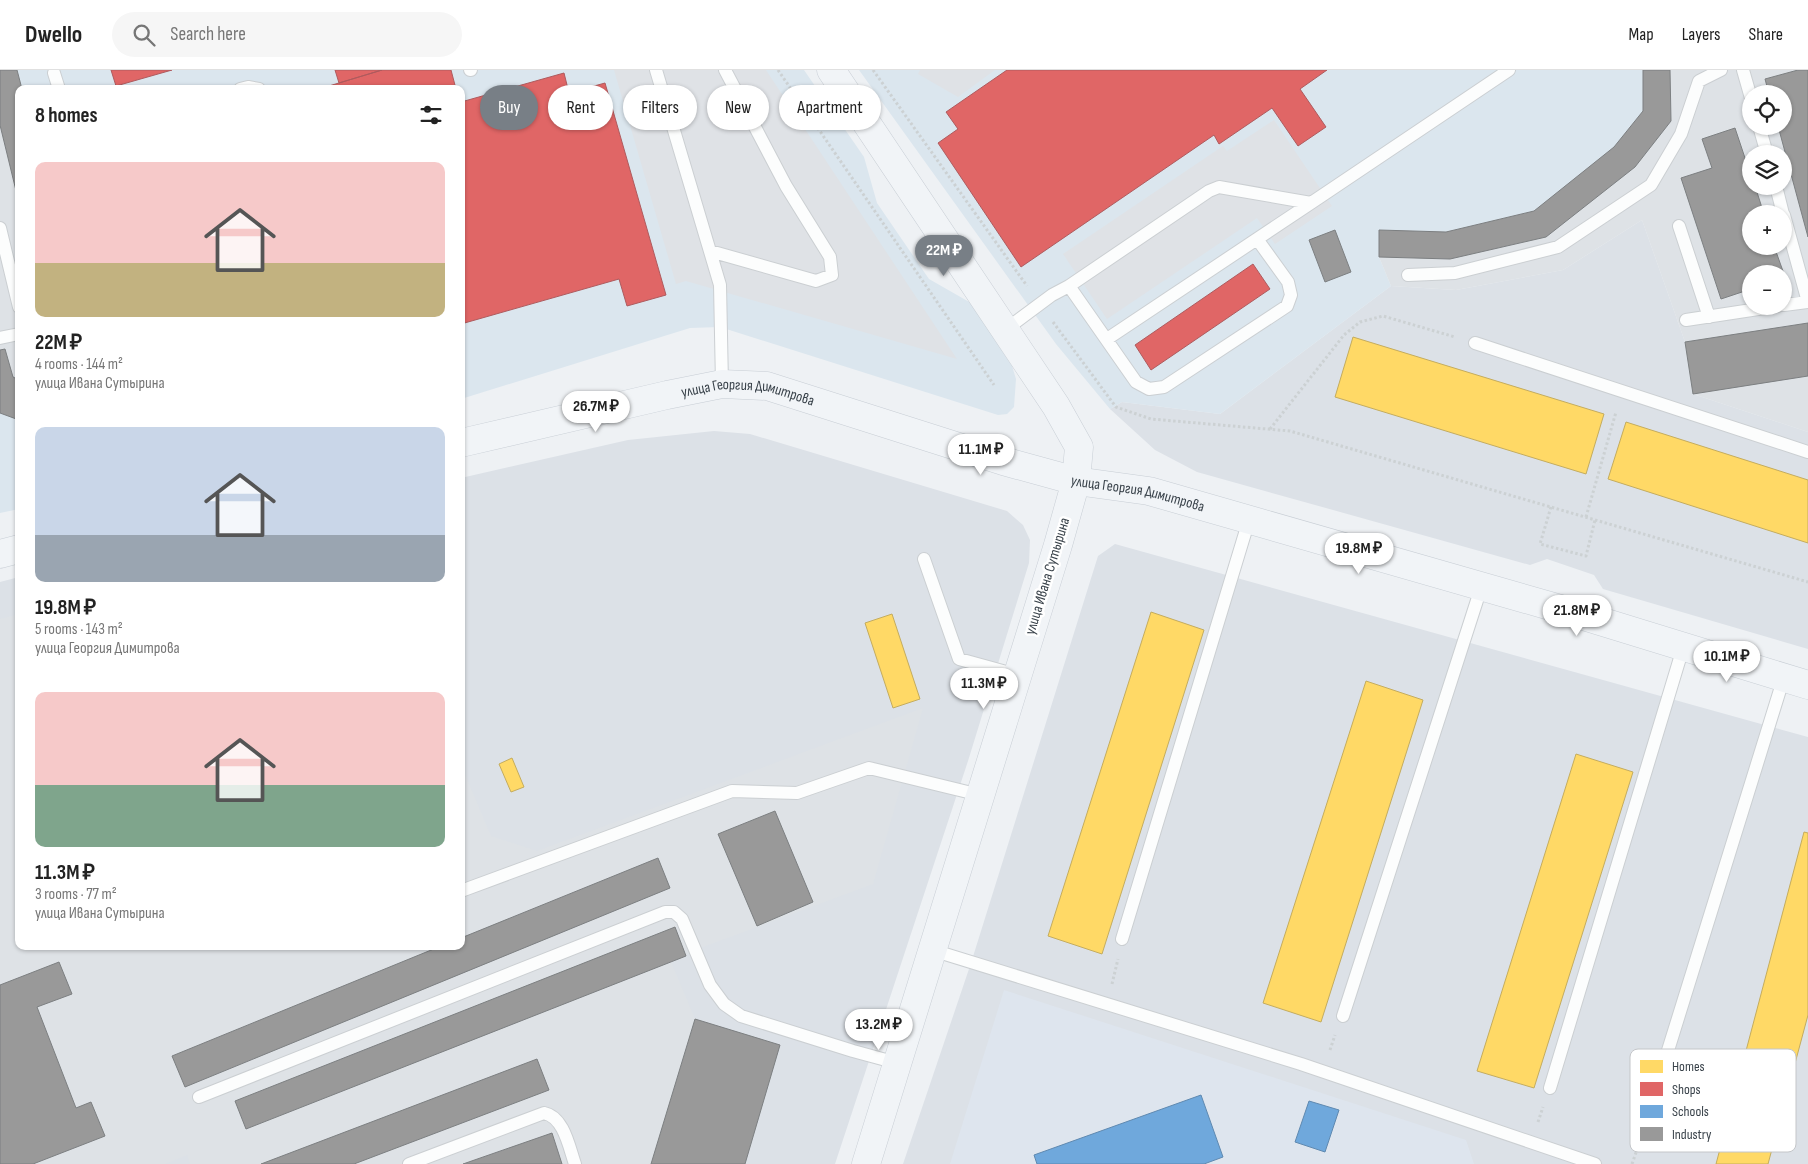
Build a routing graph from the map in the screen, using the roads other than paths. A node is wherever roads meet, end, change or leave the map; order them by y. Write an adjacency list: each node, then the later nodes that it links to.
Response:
1 (656, 70): 16 (lane)
2 (725, 70): 16 (lane)
3 (831, 70): 25 (main road, улица Ивана Сутырина)
4 (1509, 70): 11 (lane)
5 (1721, 70): 8 (lane)
6 (1743, 70): 10 (lane)
7 (54, 73): 9 (lane)
8 (1699, 75): 17 (lane)
9 (58, 85)
10 (1747, 85)
11 (1311, 203): 14 (lane); 18 (lane)
12 (1680, 226): 23 (lane)
13 (0, 228): 19 (lane)
14 (1257, 239): 28 (lane); 28 (lane)
15 (1792, 243): 20 (lane)
16 (710, 251): 30 (lane)
17 (1408, 274)
18 (1069, 286): 25 (lane); 28 (lane)
19 (15, 291)
20 (1808, 302): 21 (lane)
21 (1792, 304)
22 (1742, 312): 23 (lane)
23 (1708, 317): 24 (lane)
24 (1686, 320)
25 (1005, 330): 33 (main road, улица Ивана Сутырина)
26 (15, 335): 27 (lane)
27 (0, 338)
28 (1107, 340)
29 (1475, 343): 32 (lane)
30 (722, 384): 31 (main road, улица Георгия Димитрова); 33 (main road, улица Георгия Димитрова)
31 (465, 442)
32 (1808, 452)
33 (1076, 481): 34 (main road, улица Георгия Димитрова); 40 (main road, улица Ивана Сутырина)
34 (1249, 520): 38 (main road, улица Георгия Димитрова); 44 (lane)
35 (15, 550): 36 (main road)
36 (0, 554)
37 (924, 559): 40 (lane)
38 (1481, 588): 39 (main road, улица Георгия Димитрова); 46 (lane)
39 (1683, 648): 41 (main road, улица Георгия Димитрова); 49 (lane)
40 (1017, 675): 42 (main road, улица Ивана Сутырина)
41 (1796, 681): 47 (lane)
42 (980, 795): 43 (lane); 45 (main road, улица Ивана Сутырина)
43 (465, 890)
44 (1122, 938)
45 (932, 950): 48 (main road, улица Ивана Сутырина); 54 (lane)
46 (1343, 1016)
47 (1671, 1049)
48 (897, 1063): 50 (lane); 53 (main road, улица Ивана Сутырина)
49 (1550, 1088)
50 (198, 1096)
51 (408, 1164): 52 (lane)
52 (575, 1164)
53 (866, 1164)
54 (1595, 1164)

